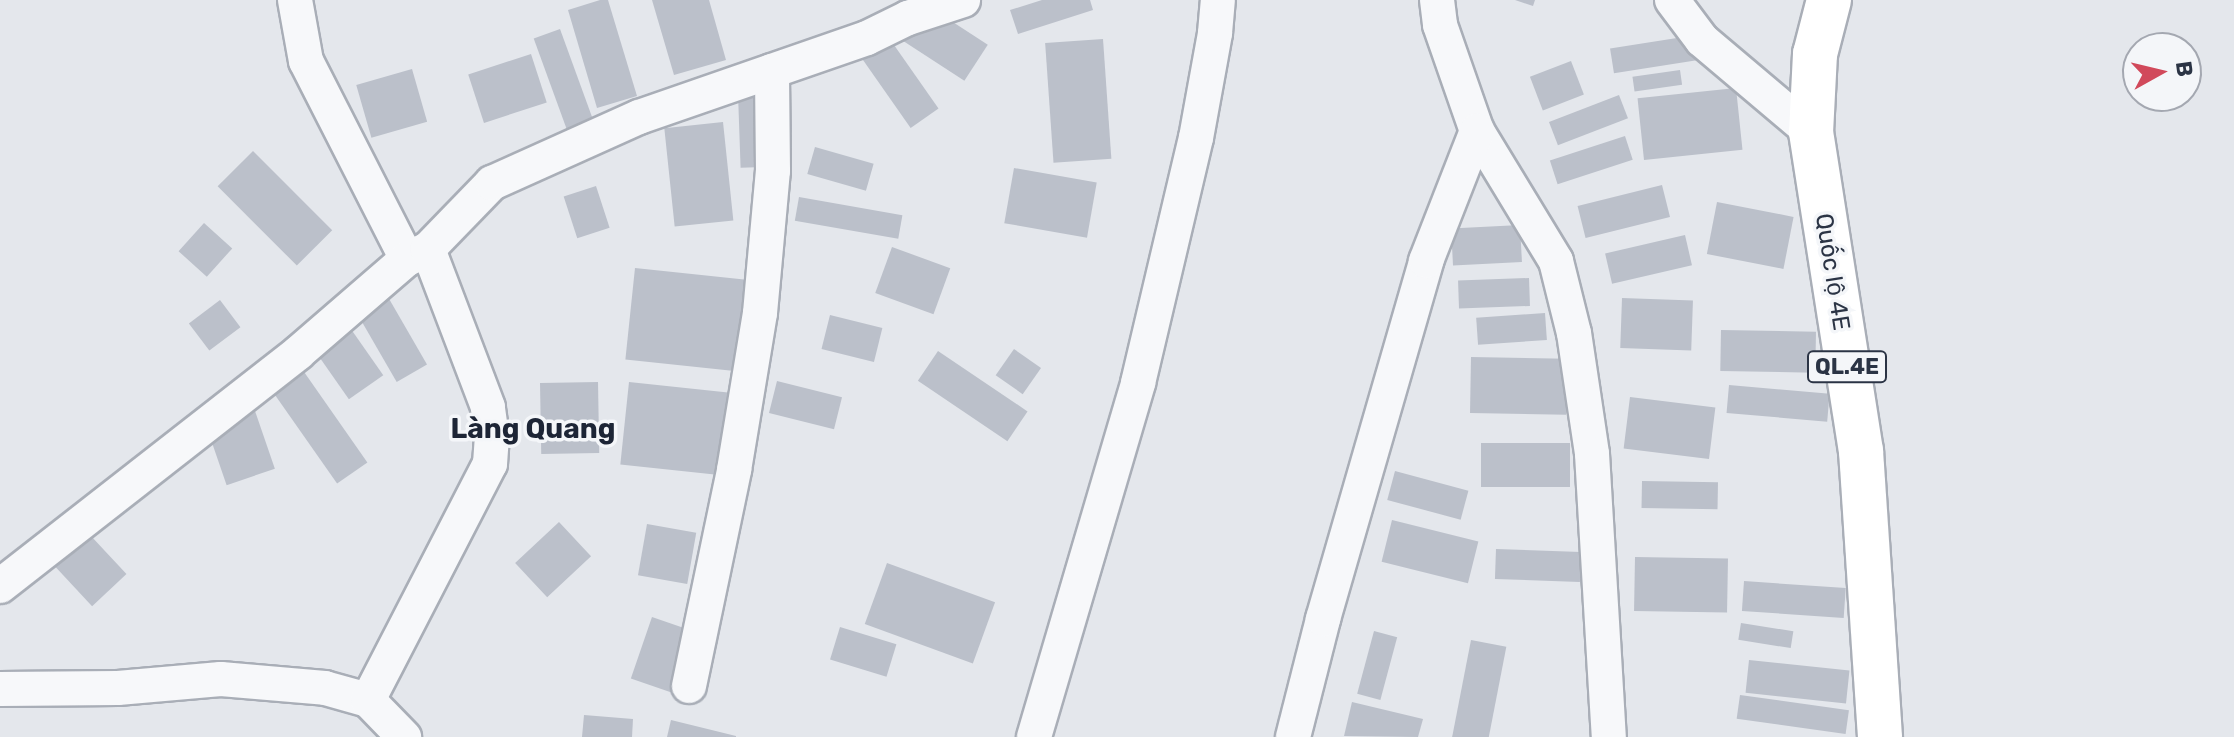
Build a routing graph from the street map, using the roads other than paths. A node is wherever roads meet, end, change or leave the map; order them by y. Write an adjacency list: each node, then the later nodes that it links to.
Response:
1 (295, 0): 10 (street)
2 (963, 0): 7 (street)
3 (1218, 0): 16 (street)
4 (1437, 0): 8 (street)
5 (1672, 0): 9 (street)
6 (1829, 0): 9 (main road, Quốc lộ 4E / QL.4E)
7 (772, 71): 10 (street); 12 (street)
8 (1477, 131): 17 (street); 18 (street)
9 (1811, 132): 19 (main road, Quốc lộ 4E / QL.4E)
10 (418, 254): 11 (street); 14 (street)
11 (0, 586)
12 (689, 686)
13 (0, 689): 14 (street)
14 (368, 700): 15 (street)
15 (404, 737)
16 (1034, 737)
17 (1293, 737)
18 (1609, 737)
19 (1880, 737)

